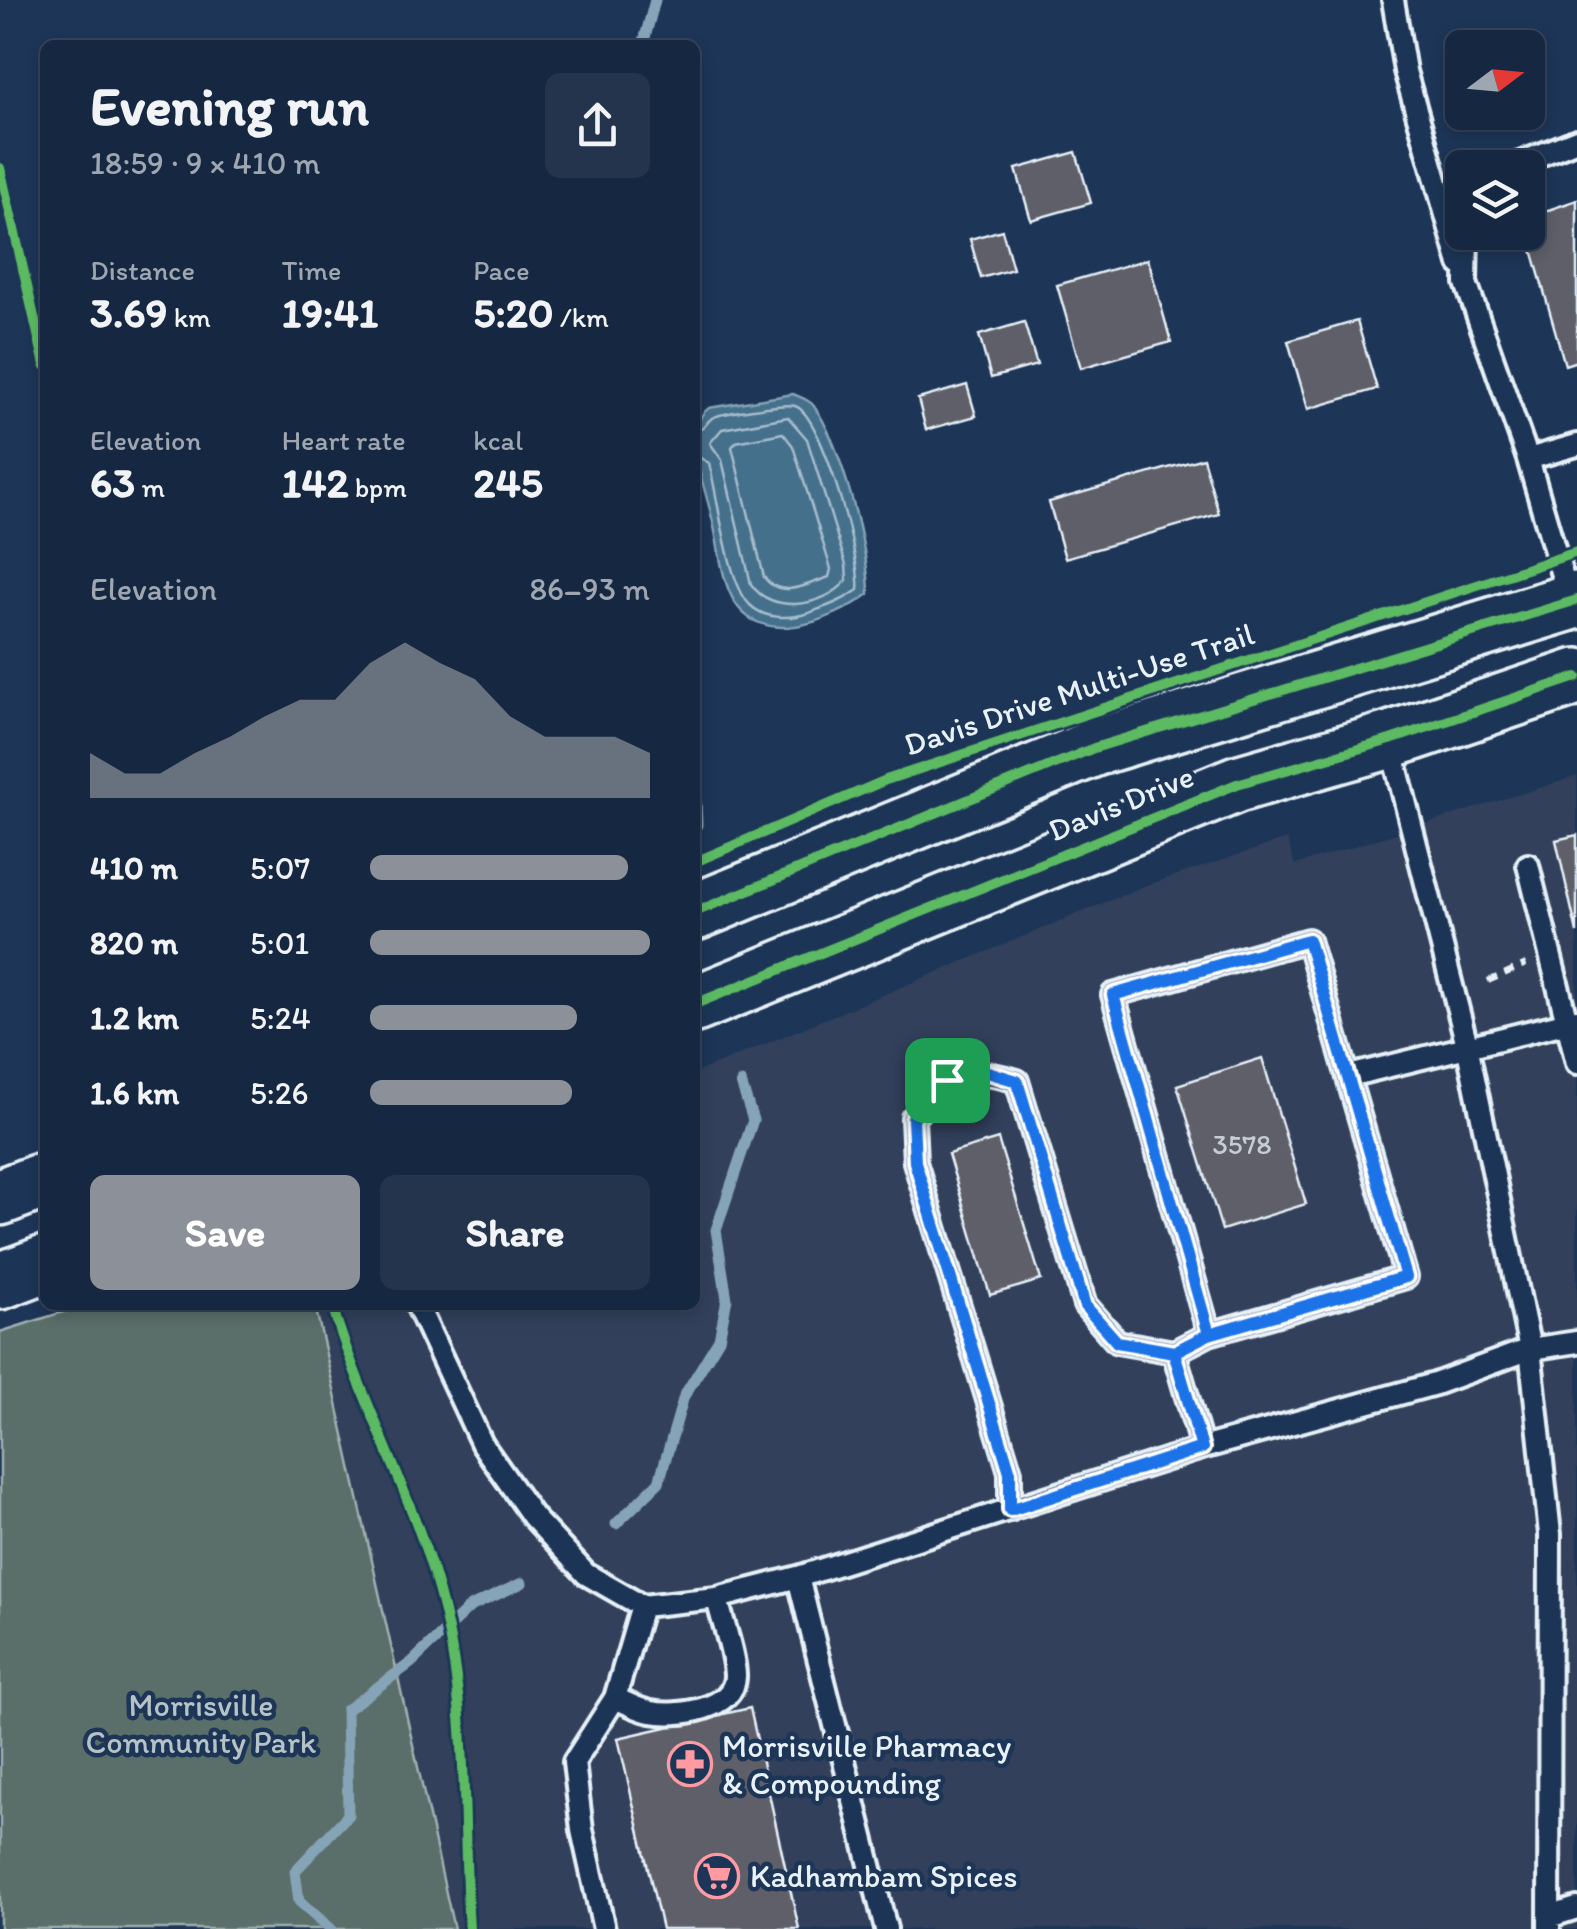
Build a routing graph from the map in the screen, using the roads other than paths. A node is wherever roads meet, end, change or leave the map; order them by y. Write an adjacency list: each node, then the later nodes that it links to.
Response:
1 (1393, 0): 5 (lane)
2 (1577, 140): 3 (lane)
3 (1545, 153)
4 (1467, 250): 5 (lane)
5 (1466, 283): 7 (lane)
6 (1577, 445): 7 (lane)
7 (1528, 460): 8 (lane)
8 (1573, 601): 12 (main road, Davis Drive)
9 (1577, 677): 10 (main road, Davis Drive)
10 (1390, 740): 13 (main road, Davis Drive); 15 (lane)
11 (1528, 865): 14 (lane)
12 (700, 910)
13 (700, 1002)
14 (1573, 1021): 15 (lane); 16 (lane)
15 (1467, 1044): 17 (lane); 25 (lane)
16 (1577, 1064)
17 (1349, 1076): 23 (lane); 23 (lane)
18 (40, 1182): 19 (main road)
19 (0, 1197)
20 (40, 1266): 21 (main road)
21 (0, 1281)
22 (420, 1310): 31 (lane)
23 (1209, 1334): 26 (lane)
24 (1577, 1342): 25 (lane)
25 (1530, 1349): 27 (lane); 34 (lane)
26 (1174, 1352): 27 (lane); 28 (lane)
27 (1202, 1448): 28 (lane)
28 (1010, 1510): 29 (lane)
29 (798, 1576): 30 (lane); 36 (lane)
30 (716, 1598): 31 (lane); 32 (lane)
31 (642, 1606): 32 (lane)
32 (615, 1698): 35 (lane)
33 (1577, 1908): 34 (lane)
34 (1549, 1923)
35 (604, 1929)
36 (886, 1929)

